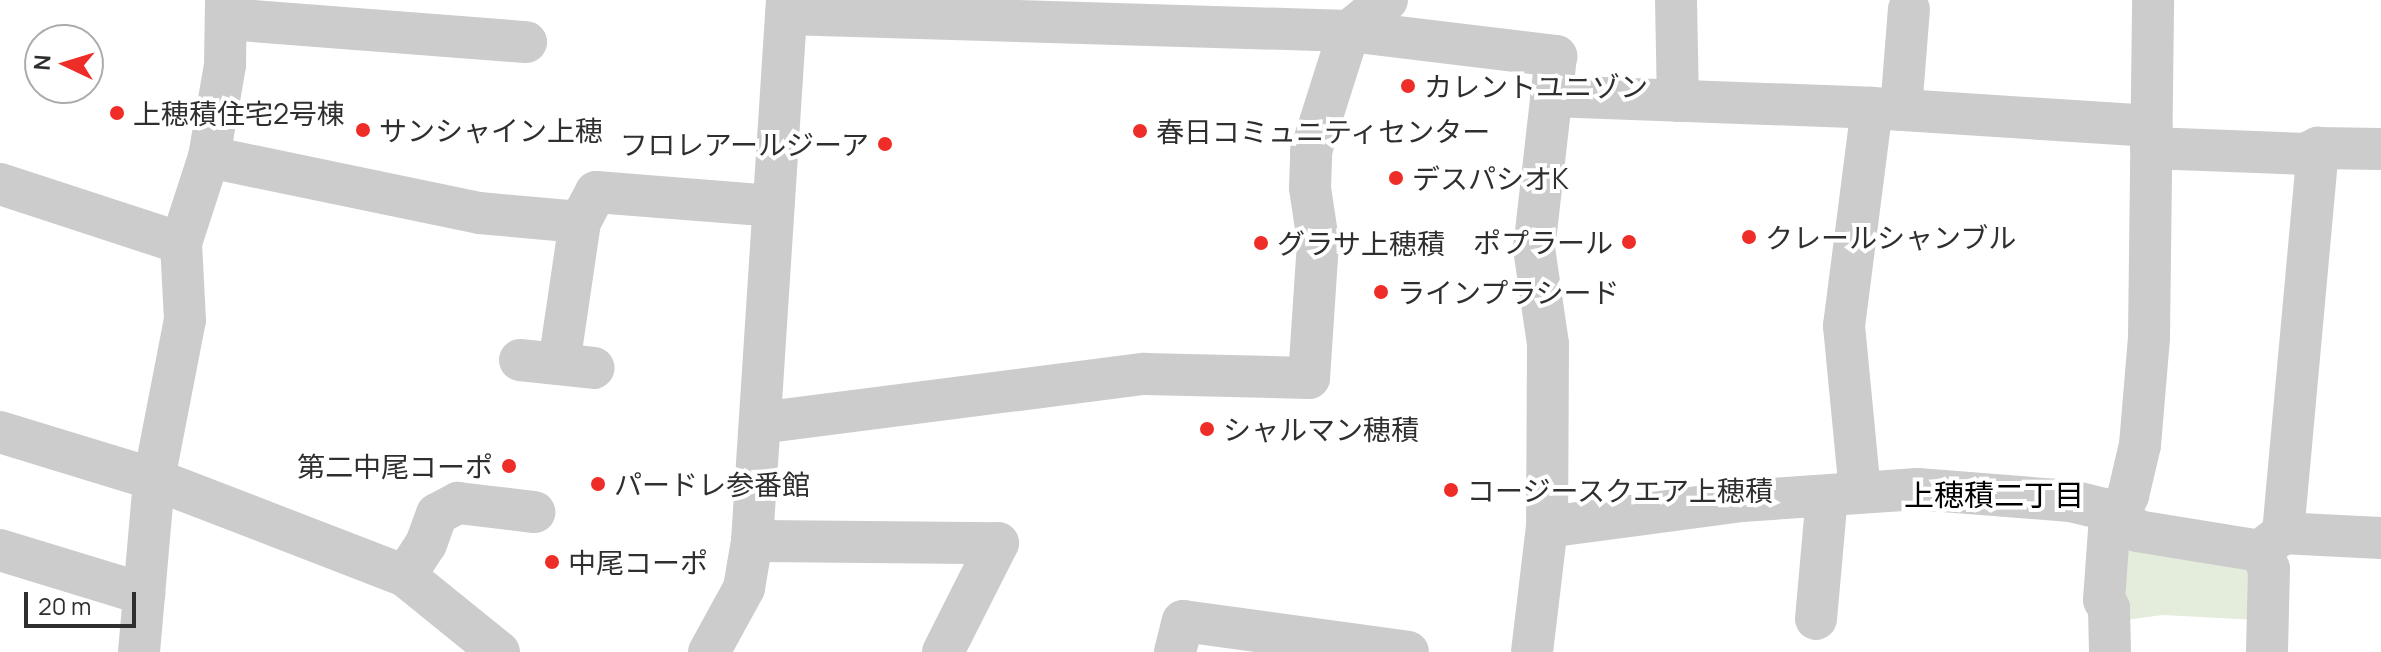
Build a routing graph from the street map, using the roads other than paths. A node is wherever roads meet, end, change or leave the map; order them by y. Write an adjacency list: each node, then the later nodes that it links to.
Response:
1 (1387, 0): 7 (street)
2 (1676, 0): 10 (street)
3 (2153, 0): 12 (street)
4 (787, 7): 7 (street); 17 (street)
5 (1909, 9): 11 (street)
6 (226, 10): 8 (street); 15 (street)
7 (1349, 31): 9 (street); 21 (street)
8 (526, 42)
9 (1551, 96): 10 (street); 27 (street)
10 (1678, 101): 11 (street)
11 (1887, 109): 12 (street); 24 (street)
12 (2151, 137): 13 (street); 26 (street)
13 (2318, 148): 14 (street); 30 (street)
14 (2381, 149)
15 (209, 157): 18 (street); 19 (street)
16 (0, 184): 19 (street)
17 (773, 206): 18 (street); 21 (street)
18 (580, 222): 20 (street)
19 (181, 243): 23 (street)
20 (558, 364)
21 (760, 423): 29 (street)
22 (0, 432): 23 (street)
23 (154, 479): 32 (street); 33 (street)
24 (1843, 494): 26 (street); 27 (street); 34 (street)
25 (534, 512): 32 (street)
26 (2116, 512): 30 (street); 42 (street)
27 (1547, 527): 41 (street)
28 (2381, 538): 30 (street)
29 (752, 541): 37 (street); 38 (street)
30 (2271, 542): 43 (street)
31 (0, 550): 33 (street)
32 (405, 576): 36 (street)
33 (144, 594): 35 (street)
34 (1816, 619)
35 (139, 652)
36 (499, 652)
37 (709, 652)
38 (943, 652)
39 (1175, 652): 40 (street)
40 (1408, 652)
41 (1532, 652)
42 (2110, 652)
43 (2267, 652)

